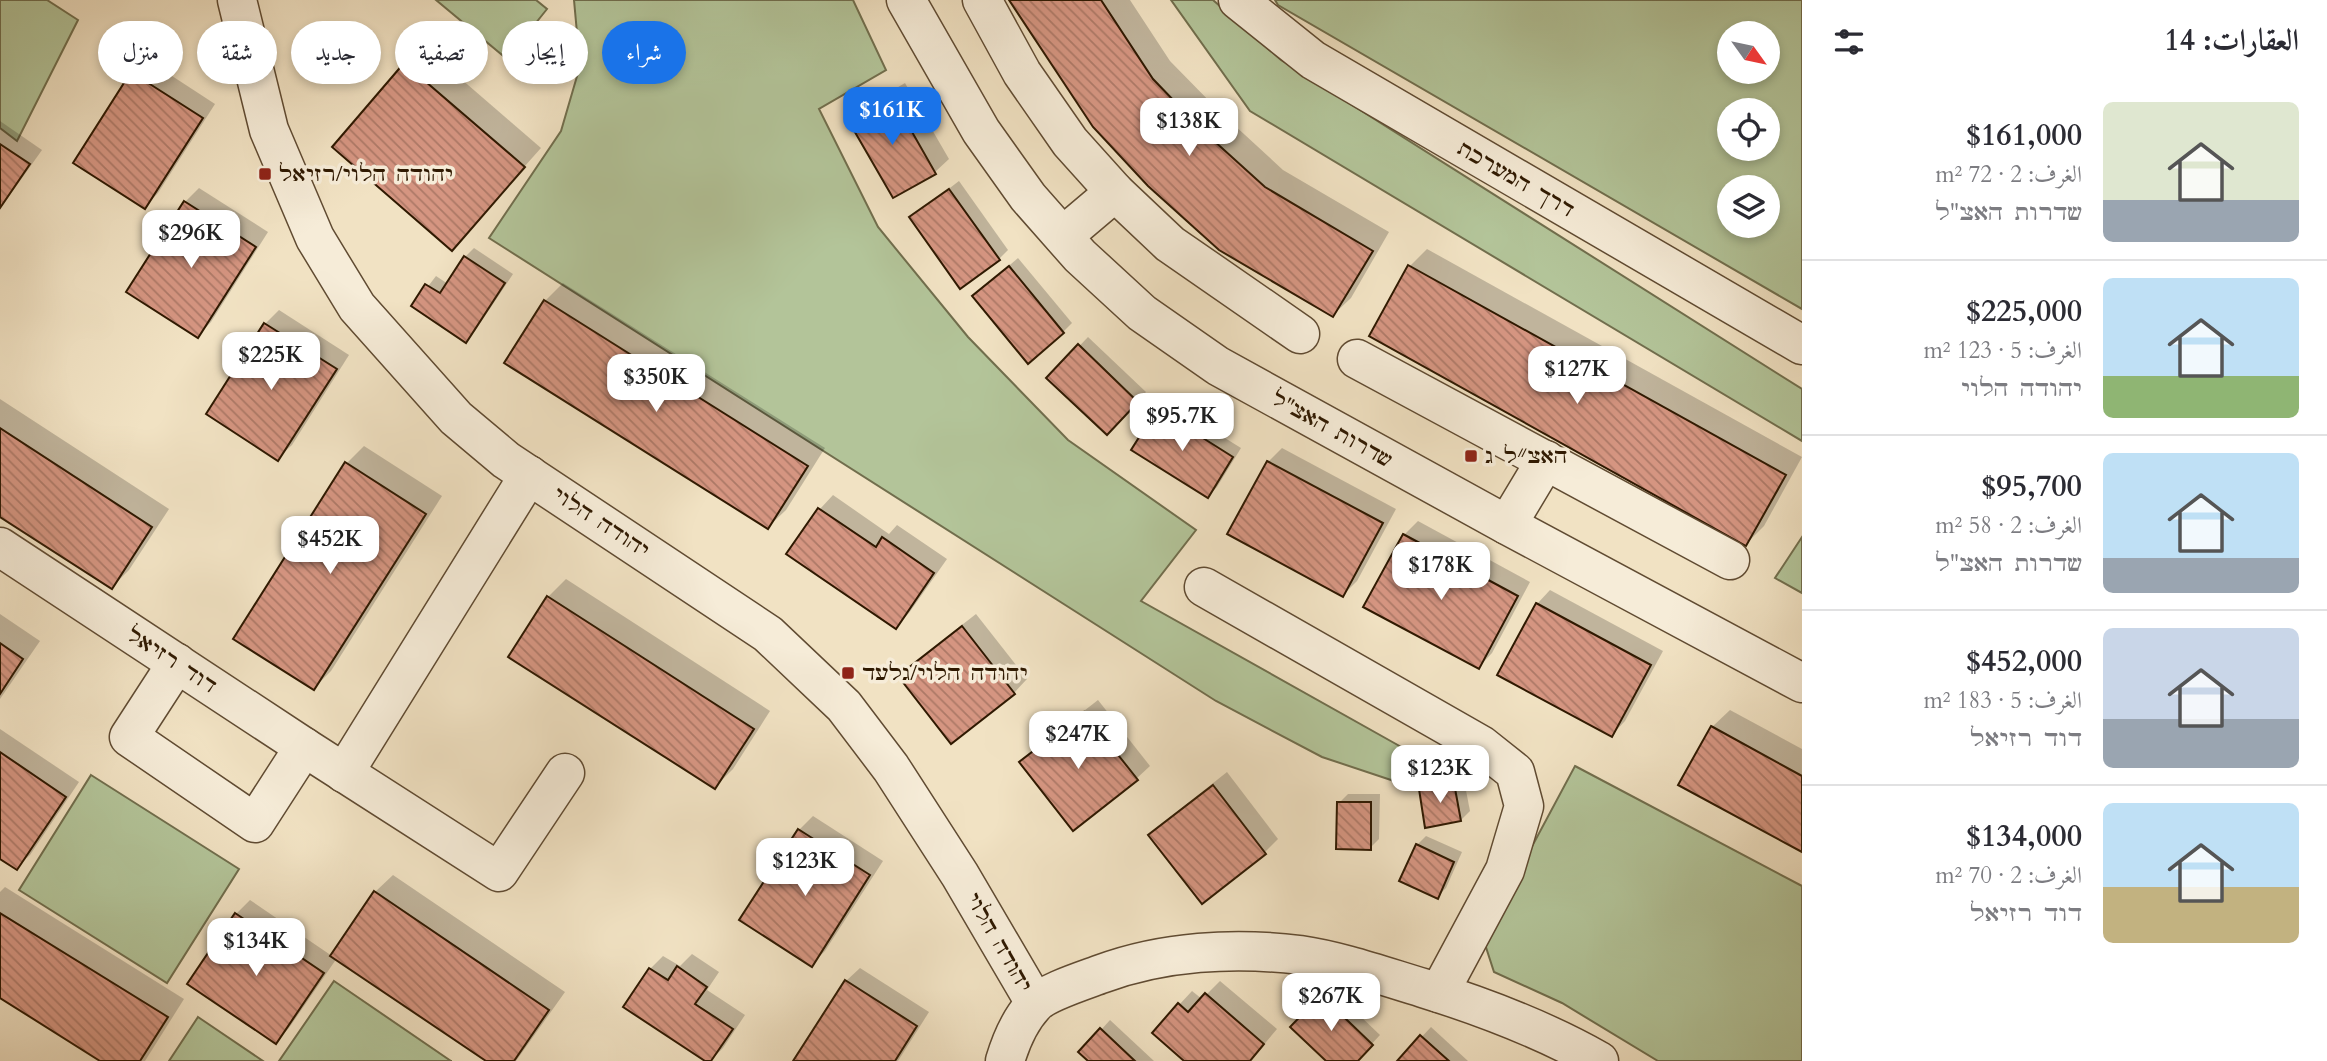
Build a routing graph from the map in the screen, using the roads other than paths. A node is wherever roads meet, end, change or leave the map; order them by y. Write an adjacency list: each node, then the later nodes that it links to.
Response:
1 (237, 0): 11 (street, יהודה הלוי)
2 (906, 0): 6 (street, שדרות האצ"ל)
3 (982, 0): 5 (street)
4 (1238, 0): 8 (street, דרך המערכת)
5 (1115, 192): 6 (street); 7 (street)
6 (1063, 236): 12 (street, שדרות האצ"ל)
7 (1300, 334)
8 (1802, 345)
9 (1357, 359): 10 (street)
10 (1546, 460): 12 (street); 14 (street)
11 (529, 475): 19 (street); 22 (street, יהודה הלוי)
12 (1507, 525): 17 (street, שדרות האצ"ל)
13 (0, 547): 16 (street, דוד רזיאל)
14 (1730, 560)
15 (1204, 587): 21 (street)
16 (177, 663): 18 (street, דוד רזיאל); 18 (street)
17 (1802, 683)
18 (304, 747): 19 (street, דוד רזיאל)
19 (344, 773): 20 (street, דוד רזיאל)
20 (565, 773)
21 (1439, 993): 22 (street); 24 (street)
22 (1035, 1003): 23 (street)
23 (1005, 1061)
24 (1599, 1061)

